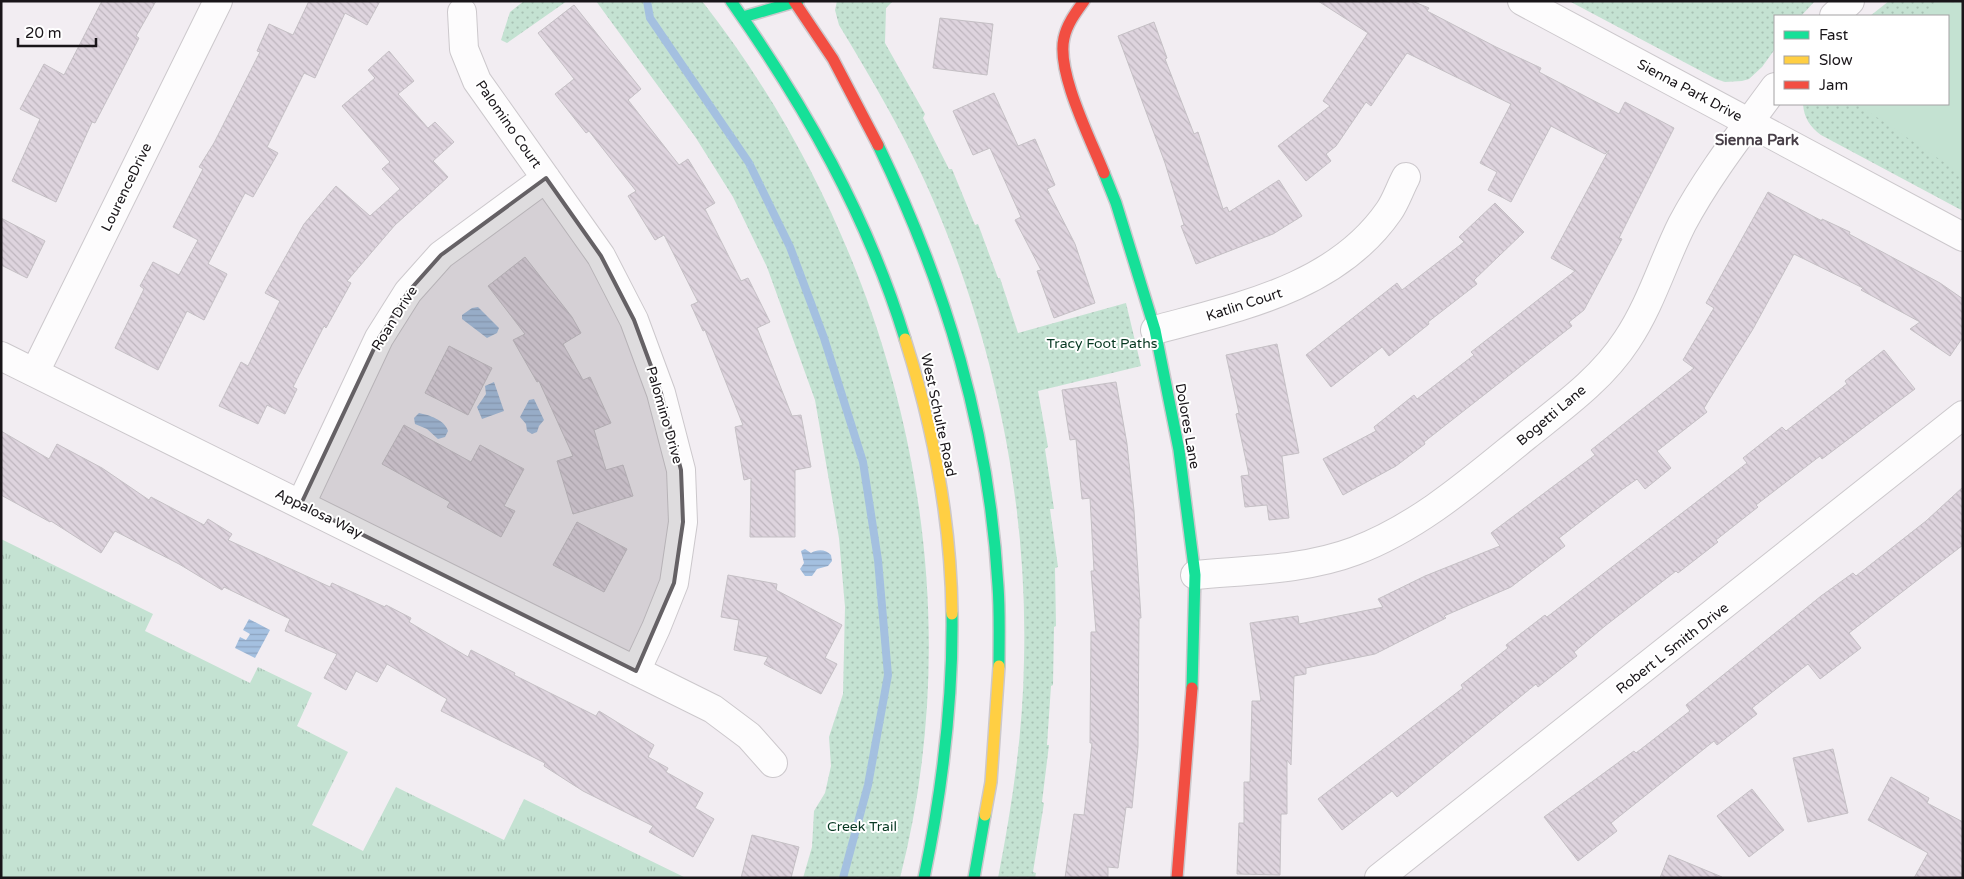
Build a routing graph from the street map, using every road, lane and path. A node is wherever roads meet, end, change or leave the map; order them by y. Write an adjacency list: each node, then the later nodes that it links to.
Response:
1 (218, 1): 18 (street, LourenceDrive)
2 (731, 1): 10 (main road, West Schulte Road)
3 (751, 1): 10 (main road)
4 (1084, 1): 16 (main road, Dolores Lane)
5 (1522, 1): 12 (street, Sienna Park Drive)
6 (1850, 1): 9 (street)
7 (796, 2): 10 (main road); 25 (main road)
8 (462, 12): 14 (street, Palomino Court)
9 (1835, 15)
10 (743, 17): 24 (main road, West Schulte Road)
11 (1774, 88): 12 (street, Bogetti Lane)
12 (1750, 122): 15 (street, Sienna Park Drive); 21 (street, Bogetti Lane)
13 (1406, 177): 16 (street, Katlin Court)
14 (546, 178): 20 (street, Roan Drive); 22 (street, Palomino Drive)
15 (1963, 237)
16 (1155, 330): 21 (main road, Dolores Lane)
17 (1, 356): 18 (street, Appalosa Way)
18 (35, 372): 20 (street, Appalosa Way)
19 (1963, 415): 27 (street, Robert L Smith Drive)
20 (301, 504): 22 (street, Appalosa Way)
21 (1195, 574): 26 (main road, Dolores Lane)
22 (636, 671): 23 (street, Appalosa Way)
23 (773, 763)
24 (924, 878)
25 (974, 878)
26 (1177, 878)
27 (1379, 878)

